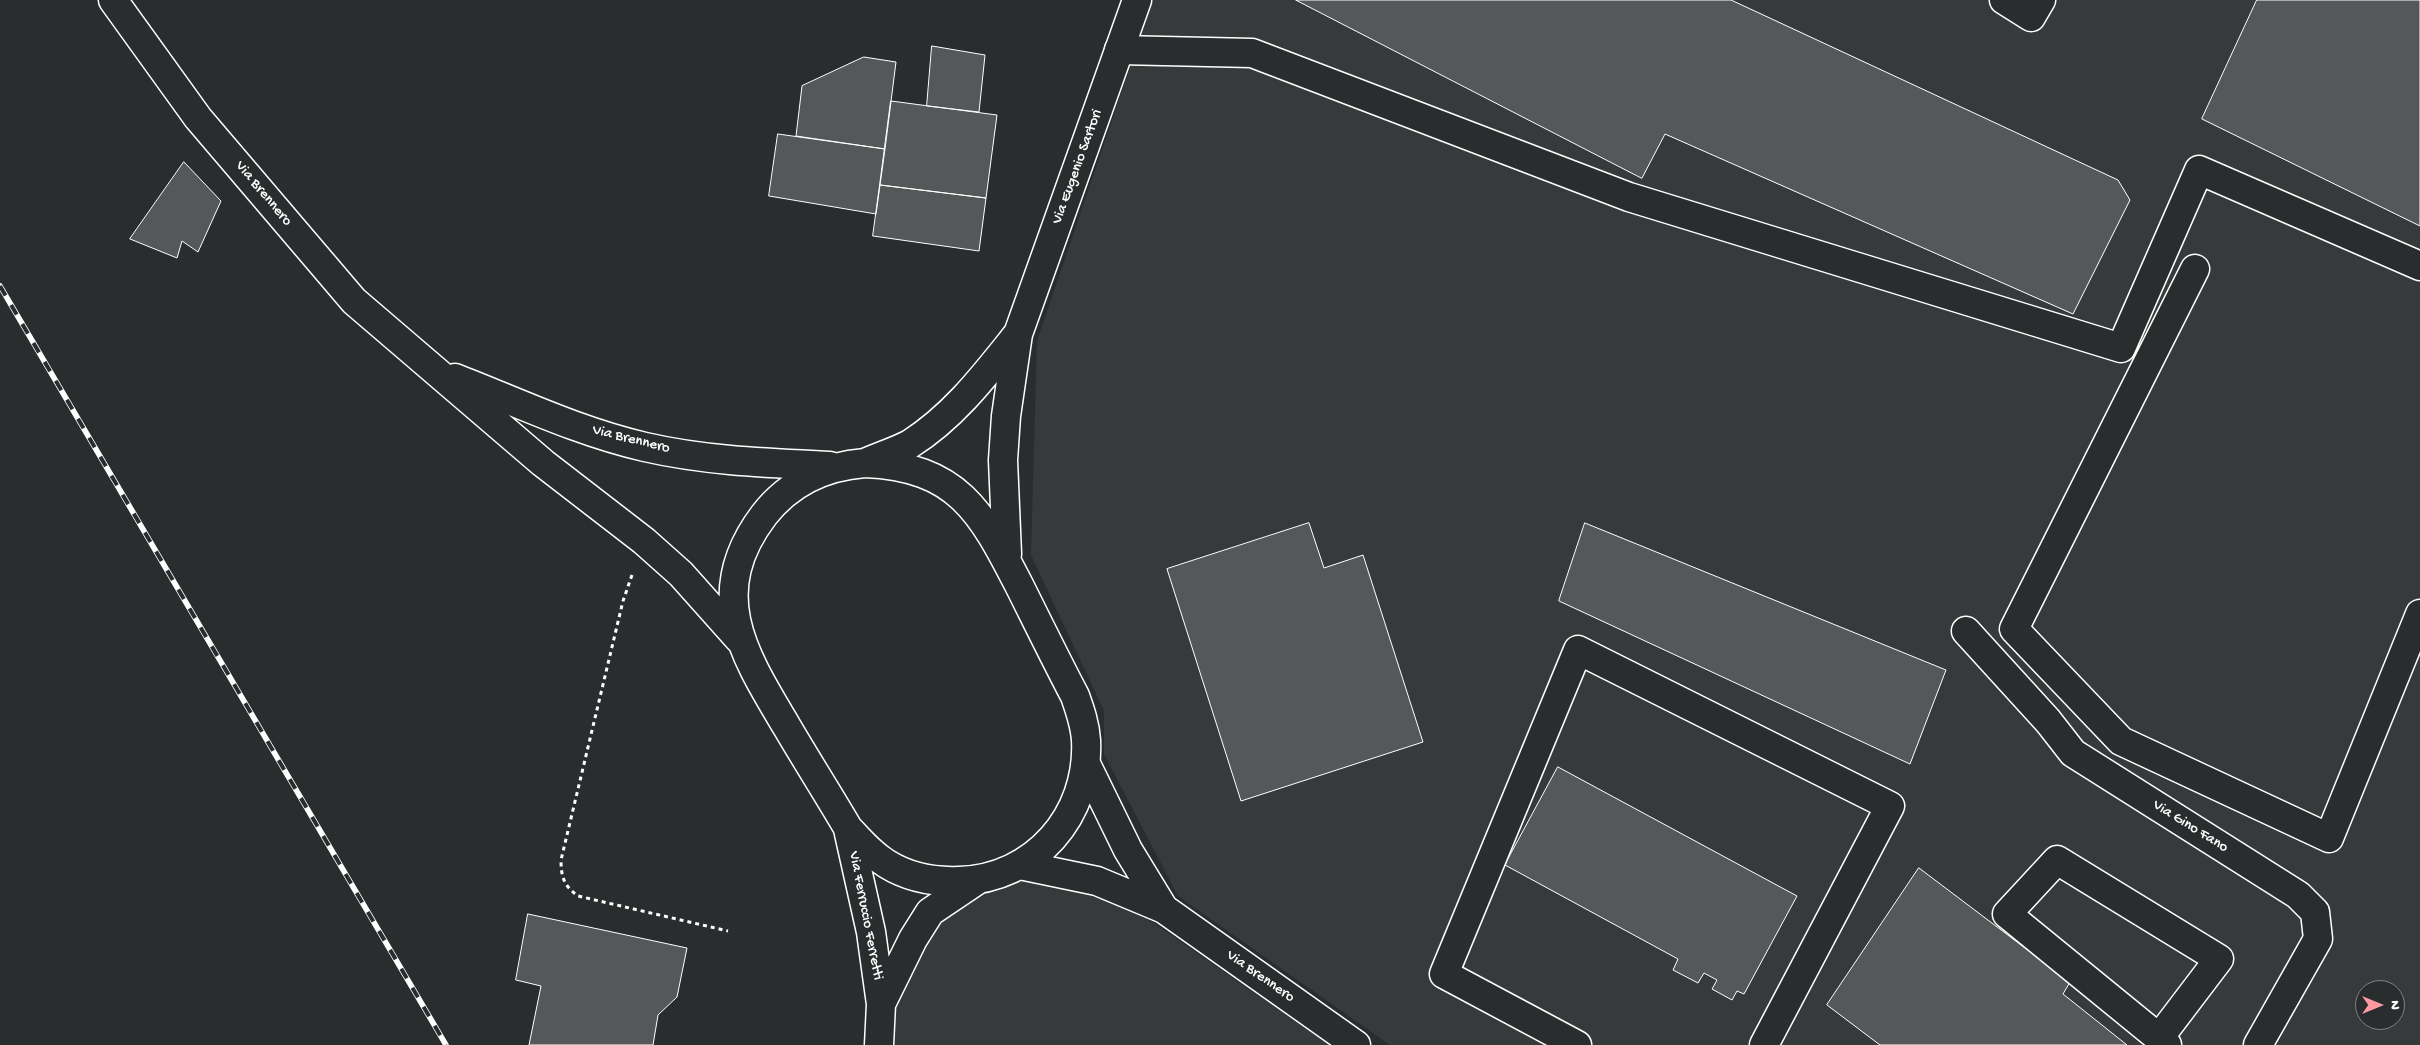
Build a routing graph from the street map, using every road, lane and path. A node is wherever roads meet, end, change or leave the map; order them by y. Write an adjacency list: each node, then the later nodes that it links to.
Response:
1 (113, 0): 9 (main road, Via Brennero)
2 (1137, 0): 5 (main road, Via Eugenio Sartori)
3 (2004, 0): 4 (main road)
4 (2041, 0)
5 (1119, 50): 6 (main road); 8 (main road, Via Eugenio Sartori)
6 (2420, 266)
7 (2195, 269): 14 (main road)
8 (1018, 334): 10 (main road, Via Eugenio Sartori); 13 (main road, Via Eugenio Sartori)
9 (435, 370): 11 (main road, Via Brennero); 12 (main road, Via Brennero)
10 (865, 463): 11 (main road); 13 (main road)
11 (838, 466): 16 (main road)
12 (644, 541): 16 (main road, Via Brennero); 22 (path)
13 (1007, 563): 17 (main road)
14 (2420, 614)
15 (1966, 631): 29 (main road, Via Gino Fano)
16 (740, 639): 18 (main road)
17 (1086, 764): 19 (main road); 21 (main road, Via Brennero)
18 (848, 828): 20 (main road); 23 (main road, Via Ferruccio Ferretti)
19 (1020, 865): 20 (main road); 21 (main road, Via Brennero)
20 (976, 881): 23 (main road, Via Ferruccio Ferretti)
21 (1164, 909): 26 (main road, Via Brennero)
22 (728, 931)
23 (881, 1004): 25 (main road, Via Ferruccio Ferretti)
24 (2163, 1042): 24 (main road)
25 (878, 1045)
26 (1356, 1045)
27 (1577, 1045): 28 (main road)
28 (1764, 1045)
29 (2258, 1045)

